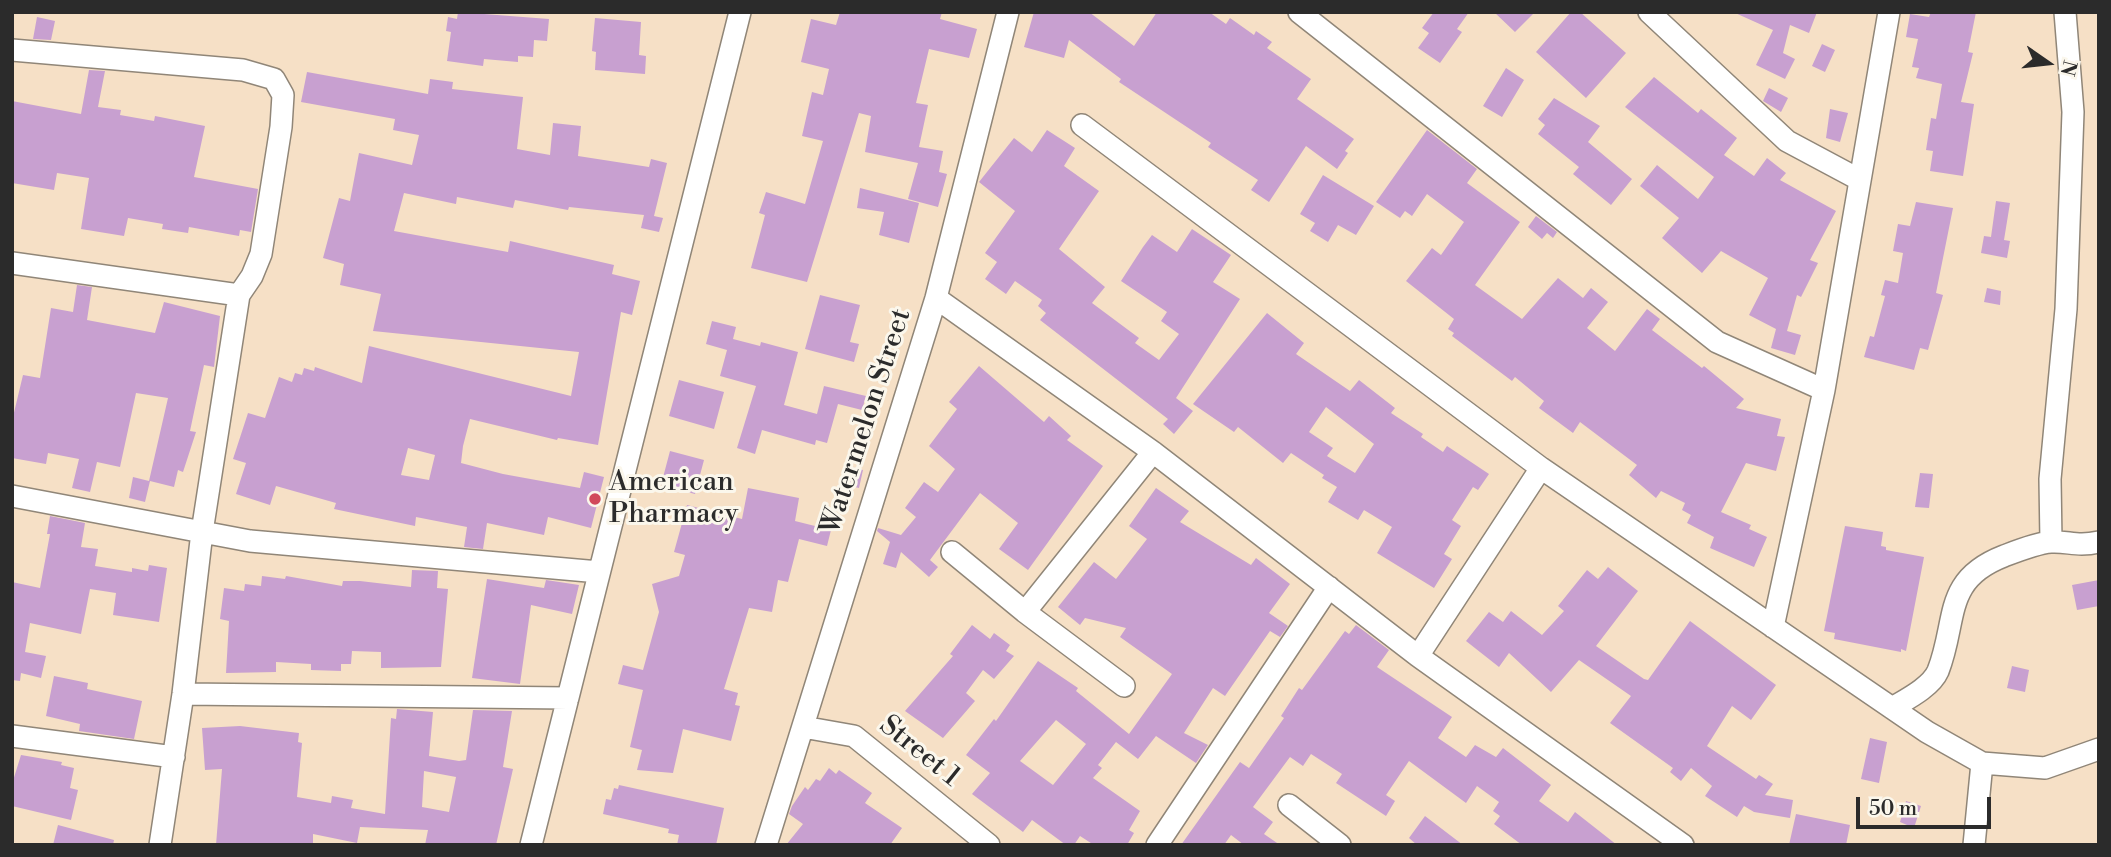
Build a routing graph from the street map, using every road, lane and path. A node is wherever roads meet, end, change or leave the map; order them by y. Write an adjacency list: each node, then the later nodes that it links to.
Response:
1 (740, 12): 21 (street)
2 (1008, 12): 12 (street, Watermelon Street)
3 (1300, 12): 13 (street)
4 (1648, 12): 9 (street)
5 (1889, 12): 9 (street)
6 (2065, 12): 18 (street)
7 (12, 50): 11 (street)
8 (1082, 125): 15 (street)
9 (1860, 180): 13 (street)
10 (12, 263): 11 (street)
11 (239, 295): 17 (street)
12 (936, 298): 14 (street); 30 (street, Watermelon Street)
13 (1824, 390): 24 (street)
14 (1153, 452): 22 (street); 23 (street)
15 (1541, 468): 24 (street); 25 (street)
16 (12, 496): 17 (street)
17 (202, 532): 21 (street); 27 (street)
18 (2051, 542): 19 (street); 29 (street)
19 (2099, 542)
20 (952, 552): 23 (street)
21 (599, 572): 28 (street)
22 (1329, 586): 25 (street); 40 (street)
23 (1025, 612): 26 (street)
24 (1773, 627): 29 (street)
25 (1419, 656): 42 (street)
26 (1124, 686)
27 (183, 694): 28 (street); 33 (street)
28 (568, 698): 37 (street)
29 (1892, 708): 34 (street)
30 (803, 727): 38 (street, Watermelon Street); 39 (street, Street 1)
31 (12, 736): 33 (street)
32 (2099, 749): 34 (street)
33 (174, 757): 36 (street)
34 (1982, 763): 43 (street)
35 (1289, 805): 41 (street)
36 (160, 845)
37 (531, 845)
38 (766, 845)
39 (989, 845)
40 (1157, 845)
41 (1340, 845)
42 (1683, 845)
43 (1974, 845)

